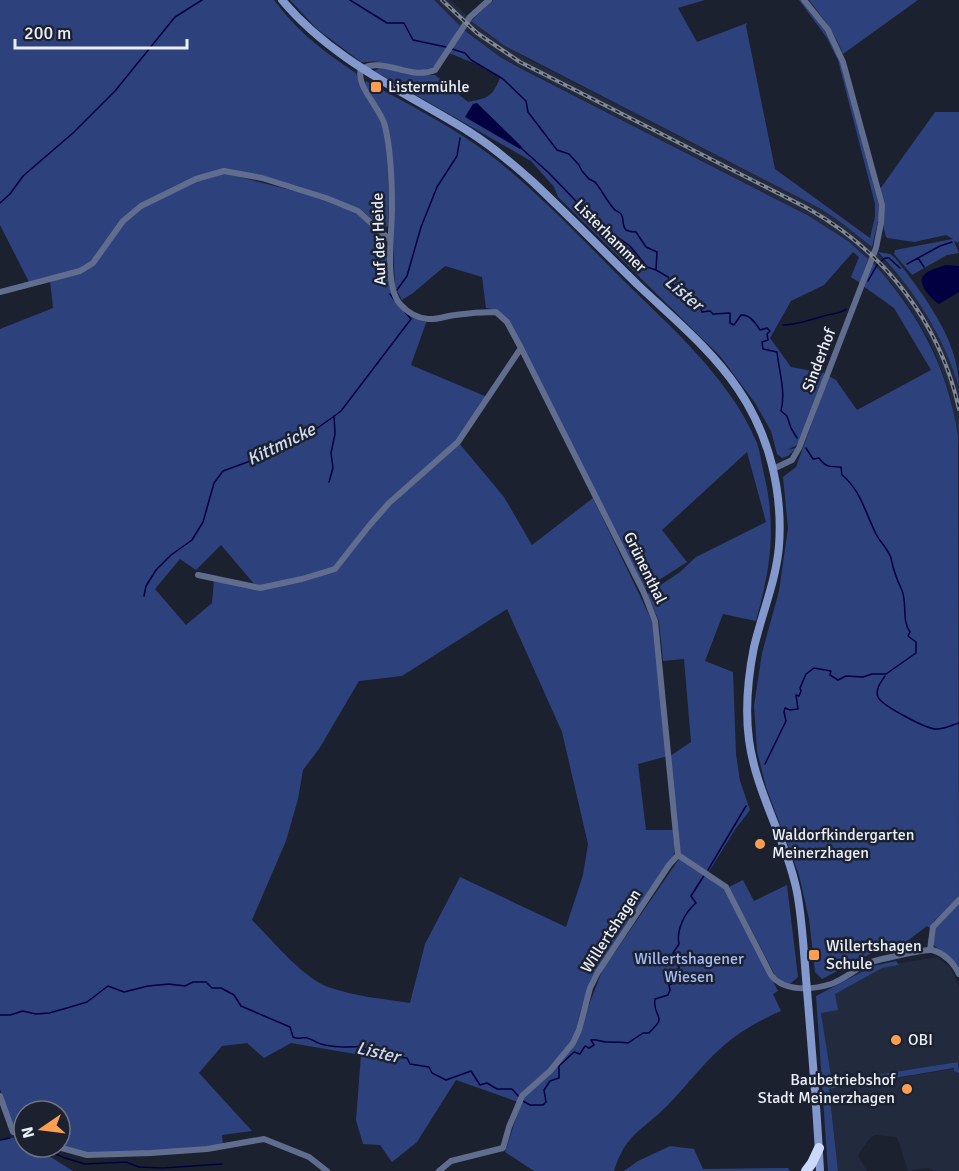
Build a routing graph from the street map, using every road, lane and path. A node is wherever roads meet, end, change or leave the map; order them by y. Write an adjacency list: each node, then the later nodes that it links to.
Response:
1 (282, 0): 4 (main road, Listerhammer)
2 (489, 0): 4 (street)
3 (804, 0): 8 (street, Sinderhof)
4 (361, 69): 5 (street, Auf der Heide); 8 (main road, Listerhammer)
5 (390, 240): 6 (street); 7 (street, Auf der Heide)
6 (0, 292)
7 (521, 348): 9 (street); 10 (street, Grünenthal)
8 (773, 470): 14 (main road, Listerhammer)
9 (198, 575)
10 (678, 855): 14 (street); 20 (street, Willertshagen)
11 (959, 900): 12 (street)
12 (930, 950): 13 (street); 14 (street)
13 (959, 974)
14 (807, 987): 17 (main road, Listerhammer)
15 (0, 1096): 16 (street)
16 (12, 1129)
17 (819, 1148): 21 (highway); 22 (main road, Listerhammer)
18 (72, 1151): 19 (street)
19 (327, 1171)
20 (439, 1171)
21 (806, 1171)
22 (820, 1171)

